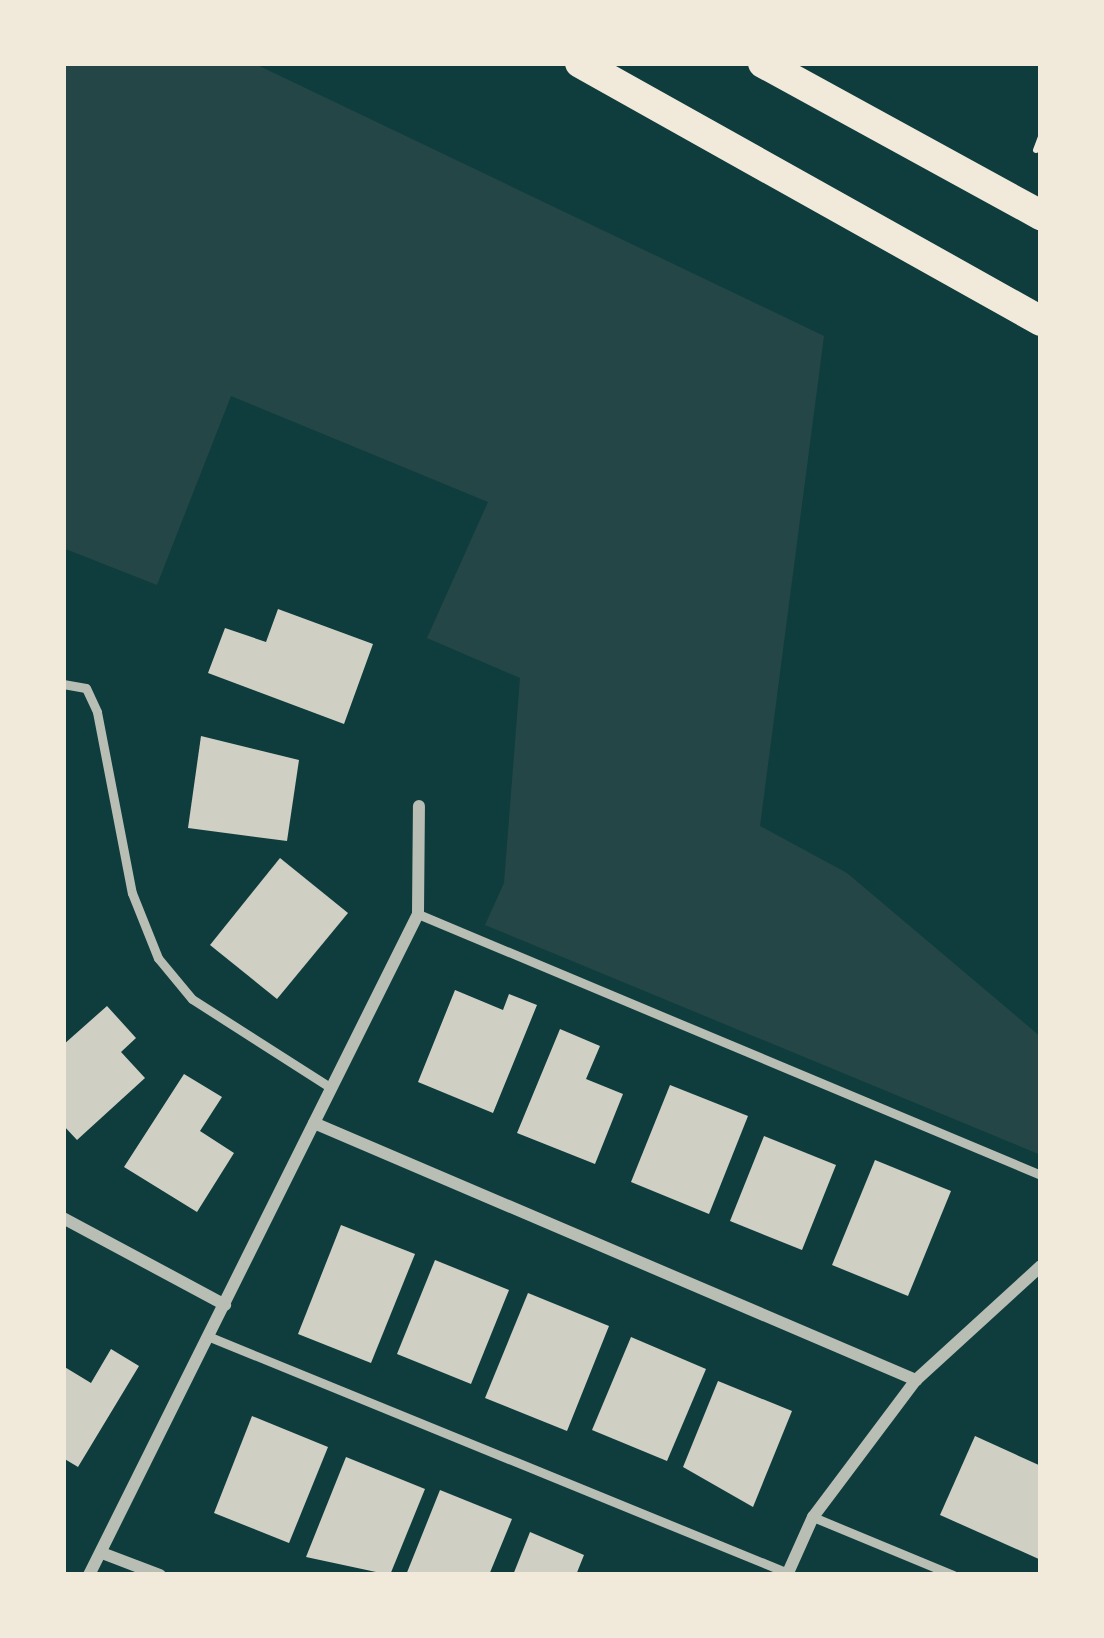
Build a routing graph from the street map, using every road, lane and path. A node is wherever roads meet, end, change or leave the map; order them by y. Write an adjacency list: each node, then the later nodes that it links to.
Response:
1 (580, 63): 6 (main road)
2 (763, 63): 5 (main road)
3 (1041, 137): 4 (path)
4 (1036, 150)
5 (1041, 214)
6 (1041, 321)
7 (63, 684): 10 (lane)
8 (419, 806): 9 (street)
9 (418, 914): 10 (street); 12 (lane)
10 (332, 1088): 11 (street)
11 (314, 1123): 15 (street); 17 (street)
12 (1041, 1175)
13 (63, 1218): 15 (street)
14 (1041, 1266): 17 (street)
15 (225, 1305): 16 (street)
16 (209, 1337): 19 (street); 20 (lane)
17 (916, 1380): 18 (street)
18 (813, 1517): 20 (street); 23 (lane)
19 (102, 1553): 21 (street); 22 (street)
20 (787, 1574)
21 (89, 1575)
22 (160, 1575)
23 (953, 1575)

